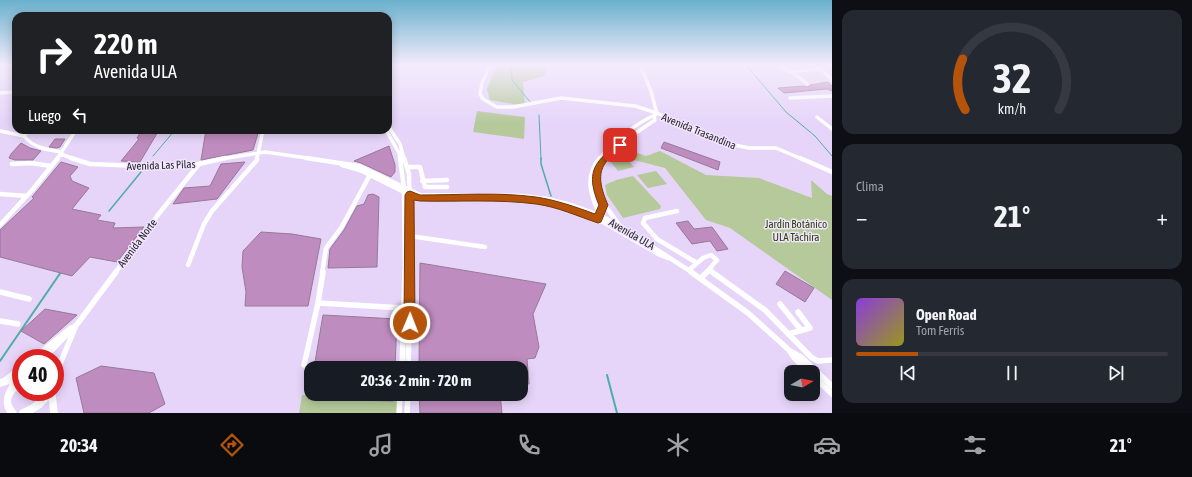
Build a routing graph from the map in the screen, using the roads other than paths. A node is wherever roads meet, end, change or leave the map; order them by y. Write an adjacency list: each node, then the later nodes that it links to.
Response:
1 (481, 84): 7 (street, Avenida Trasandina)
2 (648, 84): 7 (street)
3 (12, 93): 4 (street)
4 (1, 94)
5 (832, 96): 6 (street)
6 (790, 98)
7 (655, 115): 24 (street, Avenida Trasandina); 33 (street); 34 (street)
8 (817, 116): 9 (street)
9 (832, 130)
10 (0, 131): 12 (street)
11 (392, 132): 23 (street)
12 (12, 134)
13 (14, 134): 17 (street)
14 (74, 134): 18 (street)
15 (262, 134): 19 (street)
16 (388, 134): 29 (street)
17 (24, 136): 18 (street, Avenida Las Pilas)
18 (62, 153): 21 (street, Avenida Las Pilas); 22 (street)
19 (259, 153): 21 (street, Avenida Las Pilas); 25 (street, Avenida Las Pilas); 44 (street)
20 (12, 164): 22 (street)
21 (199, 164): 55 (street, Avenida Norte)
22 (52, 166): 32 (street)
23 (407, 167): 26 (street); 30 (street)
24 (832, 172)
25 (371, 173): 29 (street, Avenida Las Pilas); 50 (street)
26 (422, 180): 27 (street); 28 (street)
27 (447, 180)
28 (447, 187)
29 (404, 190): 30 (street, Avenida ULA); 52 (street)
30 (410, 193): 35 (street, Avenida ULA); 37 (street, Avenida ULA); 40 (street)
31 (0, 194): 32 (street)
32 (27, 196): 38 (street)
33 (594, 204): 35 (street); 37 (street)
34 (604, 205): 37 (street); 39 (street)
35 (584, 209): 37 (street, Avenida ULA)
36 (677, 211): 43 (street)
37 (598, 216): 39 (street, Avenida ULA); 42 (street, Avenida ULA)
38 (0, 225)
39 (620, 226): 42 (street, Avenida ULA)
40 (410, 236): 41 (street); 66 (street)
41 (485, 247)
42 (669, 258): 45 (street, Avenida ULA)
43 (697, 263): 45 (street); 46 (street)
44 (188, 265)
45 (689, 270): 47 (street, Avenida ULA)
46 (709, 270): 47 (street); 58 (street)
47 (701, 278): 61 (street, Avenida ULA)
48 (0, 292): 49 (street)
49 (29, 299)
50 (318, 303): 52 (street); 64 (street)
51 (780, 304): 57 (street)
52 (404, 308): 65 (street)
53 (798, 312): 57 (street)
54 (0, 320): 56 (street)
55 (78, 323): 59 (street); 60 (street, Avenida Norte); 62 (street, Avenida Norte)
56 (18, 324)
57 (801, 330): 58 (street)
58 (788, 334): 63 (street)
59 (45, 349)
60 (53, 349)
61 (789, 350): 67 (street, Avenida ULA); 72 (street, Avenida ULA)
62 (64, 355)
63 (832, 360)
64 (305, 361)
65 (402, 361)
66 (408, 361)
67 (801, 365)
68 (12, 375): 70 (street)
69 (12, 380): 70 (main road)
70 (1, 383)
71 (820, 383): 74 (street)
72 (832, 386)
73 (12, 389): 79 (main road)
74 (832, 394)
75 (43, 401): 80 (main road)
76 (52, 401): 81 (main road)
77 (400, 401): 82 (street)
78 (408, 401): 83 (street)
79 (7, 412)
80 (22, 413)
81 (54, 413)
82 (399, 413)
83 (407, 413)

